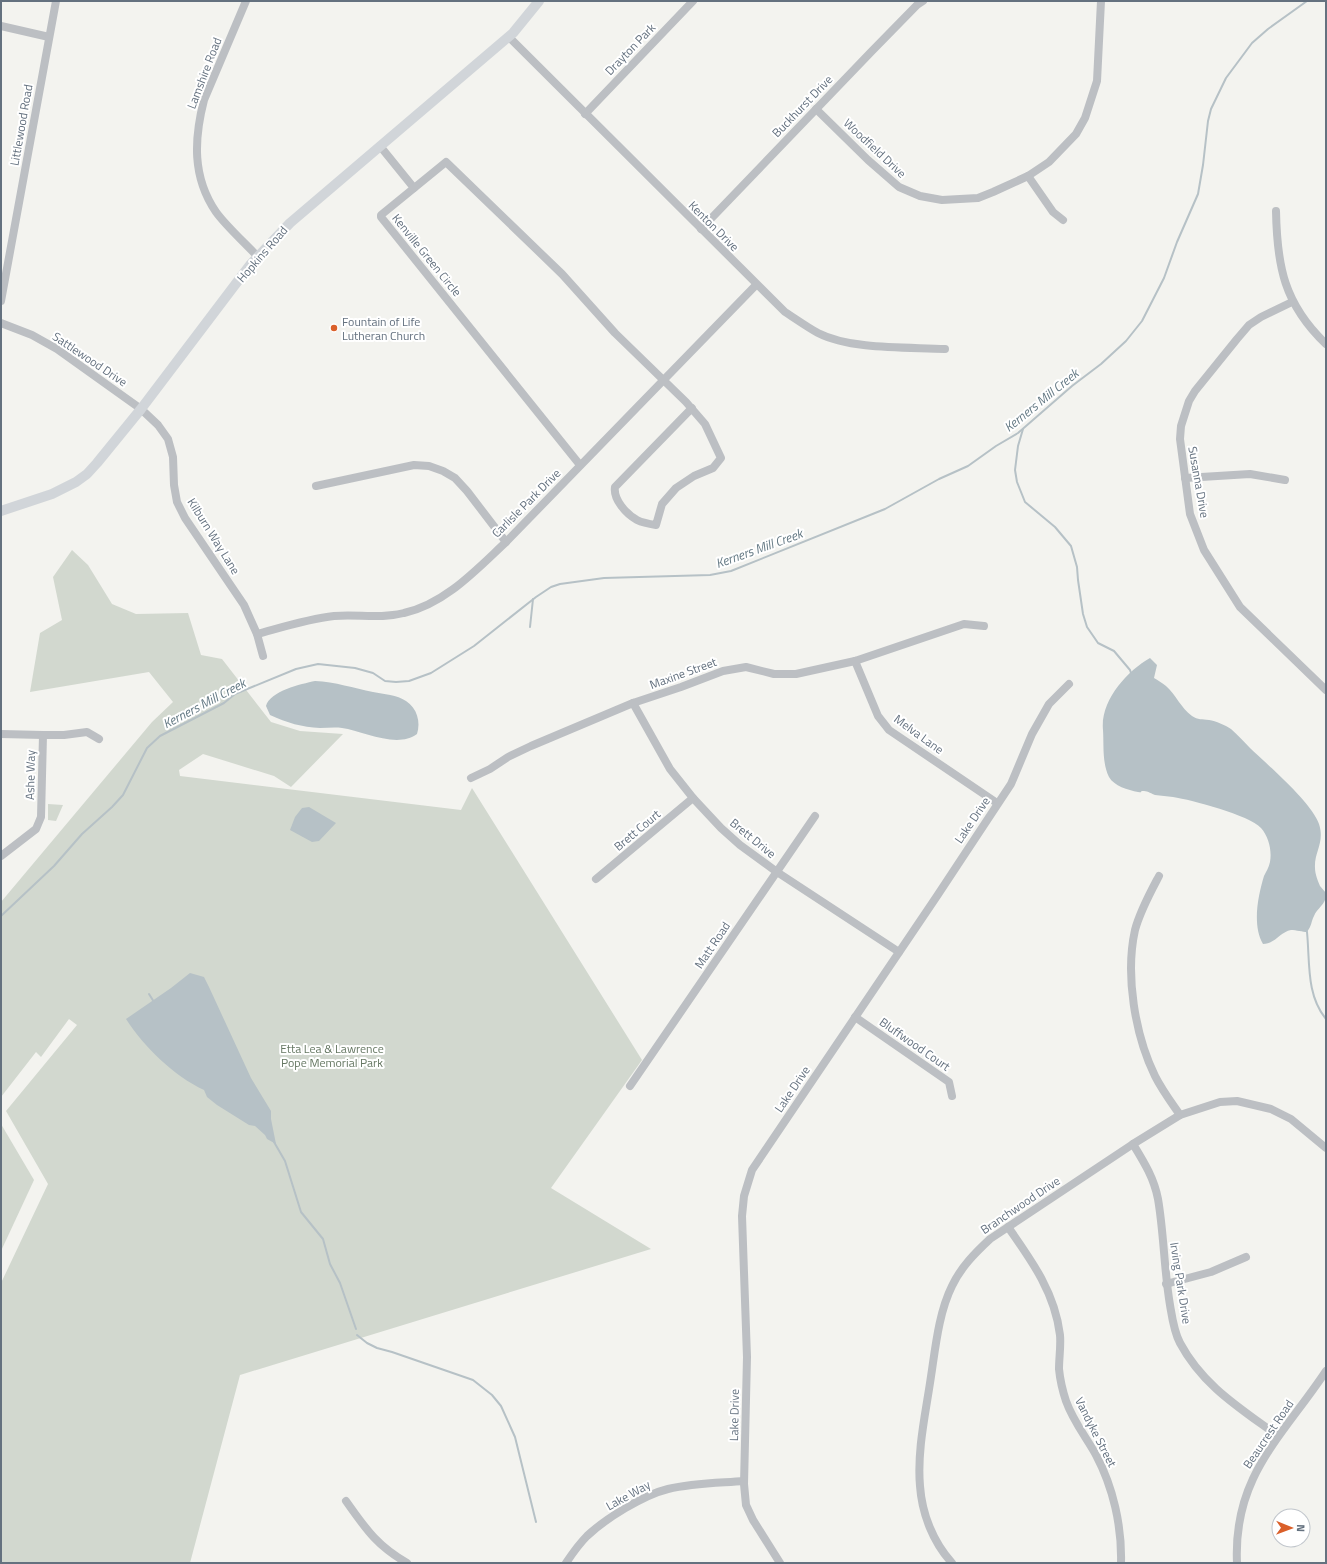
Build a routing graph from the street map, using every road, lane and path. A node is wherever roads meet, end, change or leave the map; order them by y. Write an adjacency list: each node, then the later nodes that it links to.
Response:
1 (56, 1): 8 (street, Littlewood Road)
2 (246, 1): 18 (street, Lamshire Road)
3 (539, 1): 9 (main road, Hopkins Road)
4 (693, 1): 11 (street, Drayton Park)
5 (923, 1): 10 (street, Buckhurst Drive)
6 (1101, 1): 13 (street, Woodfield Drive)
7 (1, 26): 8 (street)
8 (49, 37): 20 (street, Littlewood Road)
9 (509, 37): 11 (street, Kenton Drive); 12 (main road, Hopkins Road)
10 (816, 109): 13 (street, Woodfield Drive); 17 (street, Buckhurst Drive)
11 (585, 114): 17 (street, Kenton Drive)
12 (380, 146): 14 (street); 18 (main road, Hopkins Road)
13 (1028, 176): 16 (street)
14 (414, 188): 25 (street, Kenville Green Circle); 28 (street, Kenville Green Circle)
15 (1276, 211): 21 (street)
16 (1062, 220)
17 (701, 229): 19 (street, Kenton Drive)
18 (258, 257): 27 (main road, Hopkins Road)
19 (756, 285): 24 (street, Kenton Drive); 25 (street, Carlisle Park Drive)
20 (1, 301)
21 (1292, 302): 23 (street); 29 (street, Susanna Drive)
22 (1, 323): 27 (street, Sattlewood Drive)
23 (1326, 344)
24 (945, 349)
25 (663, 380): 26 (street); 28 (street, Carlisle Park Drive)
26 (692, 408): 26 (street)
27 (141, 409): 32 (main road, Hopkins Road); 35 (street, Kilburn Way Lane)
28 (580, 465): 33 (street, Carlisle Park Drive)
29 (1185, 478): 30 (street); 39 (street, Susanna Drive)
30 (1285, 480)
31 (316, 486): 33 (street)
32 (1, 511)
33 (506, 542): 35 (street, Carlisle Park Drive)
34 (984, 626): 37 (street, Maxine Street)
35 (257, 634): 36 (street, Kilburn Way Lane)
36 (263, 656)
37 (855, 661): 40 (street, Maxine Street); 46 (street, Melva Lane)
38 (1070, 684): 46 (street, Lake Drive)
39 (1326, 690)
40 (633, 703): 44 (street, Maxine Street); 45 (street, Brett Drive)
41 (1, 734): 42 (street)
42 (43, 735): 43 (street, Ashe Way); 48 (street, Ashe Way)
43 (99, 739)
44 (472, 778)
45 (693, 798): 49 (street, Brett Drive); 51 (street, Brett Court)
46 (997, 803): 52 (street, Lake Drive)
47 (815, 816): 49 (street, Matt Road)
48 (1, 856)
49 (777, 872): 52 (street, Brett Drive); 54 (street, Matt Road)
50 (1159, 876): 56 (street)
51 (596, 879)
52 (899, 952): 53 (street, Lake Drive)
53 (856, 1017): 55 (street, Bluffwood Court); 64 (street, Lake Drive)
54 (630, 1086)
55 (952, 1096)
56 (1180, 1115): 57 (street, Branchwood Drive); 58 (street, Branchwood Drive)
57 (1133, 1144): 59 (street, Branchwood Drive); 61 (street, Irving Park Drive)
58 (1326, 1148)
59 (1008, 1227): 69 (street, Branchwood Drive); 70 (street, Vandyke Street)
60 (1246, 1257): 61 (street)
61 (1166, 1284): 63 (street, Irving Park Drive)
62 (1326, 1371): 63 (street, Beaucrest Road)
63 (1278, 1436): 71 (street, Beaucrest Road)
64 (744, 1481): 67 (street, Lake Way); 68 (street, Lake Drive)
65 (346, 1501): 66 (street)
66 (407, 1563)
67 (566, 1563)
68 (780, 1563)
69 (952, 1563)
70 (1121, 1563)
71 (1237, 1563)

